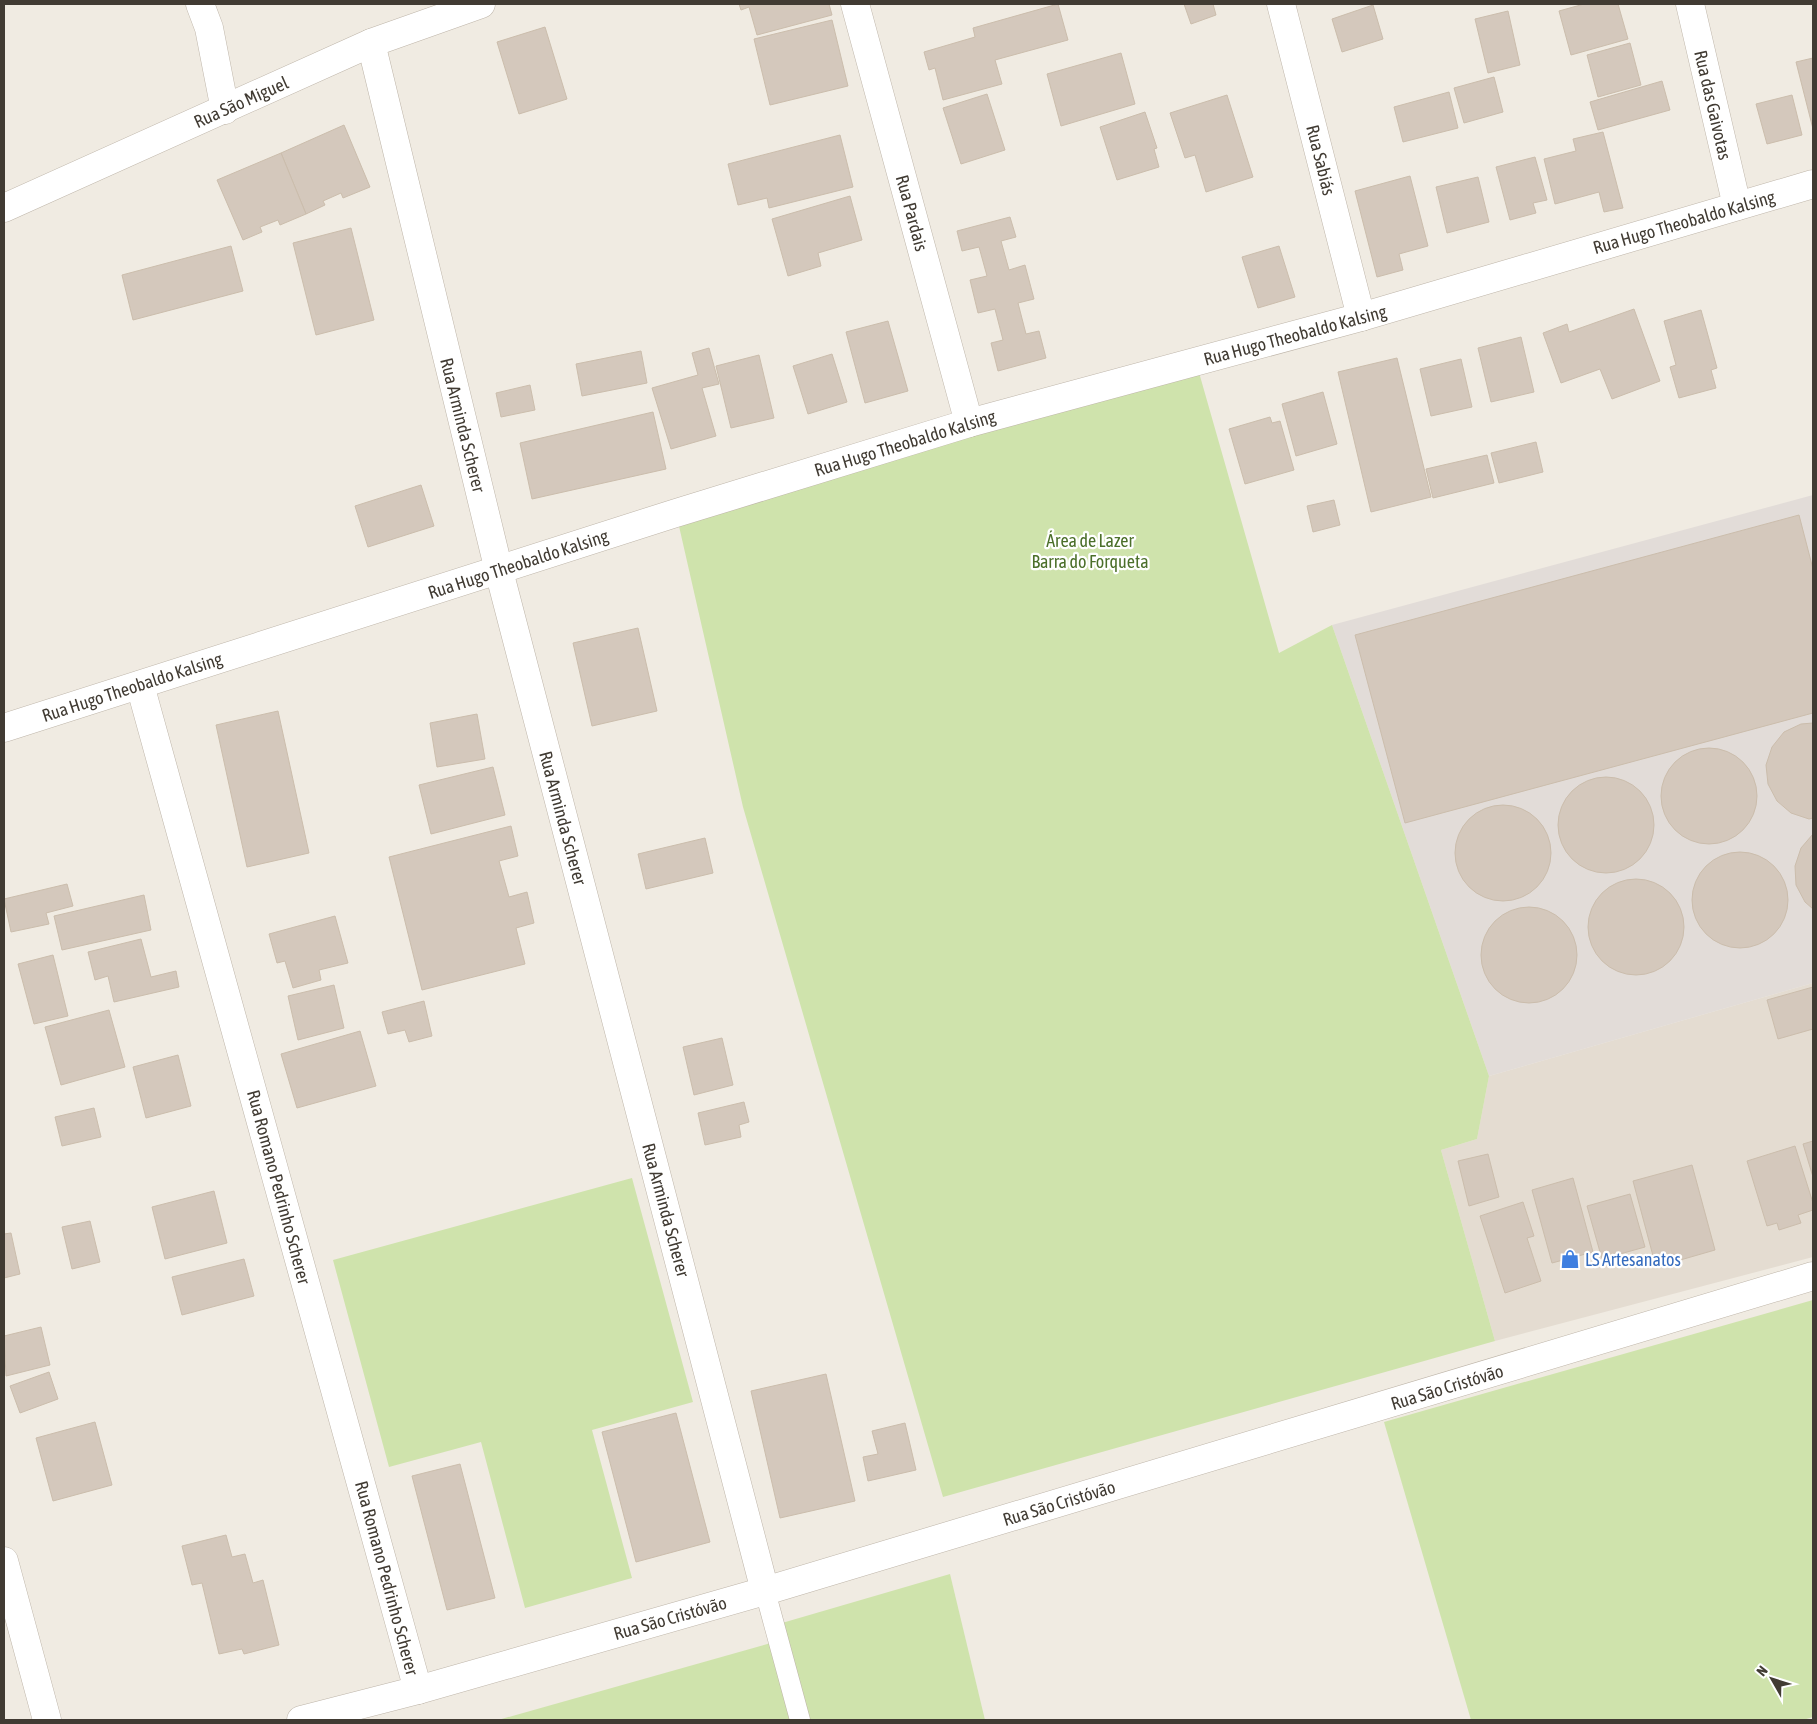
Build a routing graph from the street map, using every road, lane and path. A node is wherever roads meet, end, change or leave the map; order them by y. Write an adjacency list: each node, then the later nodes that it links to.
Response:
1 (200, 4): 7 (street)
2 (481, 4): 6 (street, Rua São Miguel)
3 (855, 4): 12 (street, Rua Pardais)
4 (1281, 4): 11 (street, Rua Sabiás)
5 (1690, 4): 9 (street, Rua das Gaivotas)
6 (371, 42): 7 (street, Rua São Miguel); 13 (street, Rua Arminda Scherer)
7 (225, 110): 10 (street, Rua São Miguel)
8 (1813, 184): 9 (street, Rua Hugo Theobaldo Kalsing)
9 (1737, 206): 11 (street, Rua Hugo Theobaldo Kalsing)
10 (4, 208)
11 (1362, 317): 12 (street, Rua Hugo Theobaldo Kalsing)
12 (969, 422): 13 (street, Rua Hugo Theobaldo Kalsing)
13 (499, 571): 14 (street, Rua Hugo Theobaldo Kalsing); 18 (street, Rua Arminda Scherer)
14 (140, 685): 15 (street, Rua Hugo Theobaldo Kalsing); 19 (street, Rua Romano Pedrinho Scherer)
15 (4, 728)
16 (1813, 1276): 18 (street, Rua São Cristóvão)
17 (4, 1561): 20 (street)
18 (765, 1591): 19 (street, Rua São Cristóvão); 22 (lane)
19 (418, 1690): 21 (street, Rua São Cristóvão)
20 (47, 1720)
21 (302, 1720)
22 (800, 1720)

